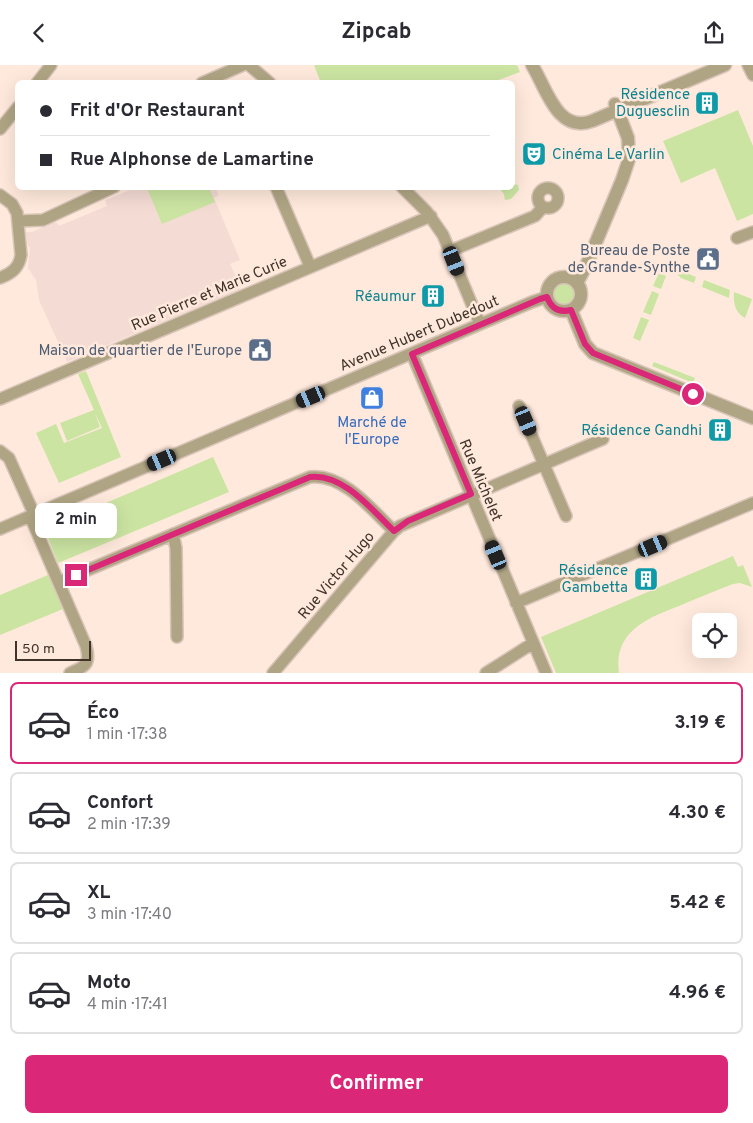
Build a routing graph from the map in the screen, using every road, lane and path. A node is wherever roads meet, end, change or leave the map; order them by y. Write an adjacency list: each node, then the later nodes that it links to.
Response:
1 (51, 65): 9 (street)
2 (243, 65): 10 (street)
3 (249, 65): 11 (street)
4 (702, 65): 12 (street)
5 (725, 65): 12 (street)
6 (748, 65): 8 (street)
7 (536, 69): 12 (street)
8 (753, 75)
9 (39, 80)
10 (209, 80)
11 (267, 80)
12 (616, 106): 27 (street)
13 (15, 111): 14 (street)
14 (0, 129)
15 (107, 190): 21 (street)
16 (277, 190): 25 (street)
17 (405, 190): 20 (street)
18 (0, 195): 21 (street)
19 (543, 207): 24 (street)
20 (431, 217): 24 (street); 25 (street, Rue Pierre et Marie Curie)
21 (19, 221): 26 (street)
22 (753, 231): 23 (street)
23 (737, 238)
24 (450, 251): 30 (street)
25 (310, 266): 32 (street, Rue Pierre et Marie Curie)
26 (0, 278)
27 (577, 283): 28 (street); 29 (street)
28 (547, 297): 29 (street); 30 (street, Avenue Hubert Dubedout)
29 (571, 310): 34 (street)
30 (480, 324): 31 (street, Avenue Hubert Dubedout)
31 (412, 354): 38 (street, Rue Michelet); 40 (street, Avenue Hubert Dubedout)
32 (0, 399)
33 (520, 406): 37 (street)
34 (753, 418)
35 (603, 439): 37 (street, Rue Victor Hugo)
36 (0, 451): 40 (street)
37 (544, 464): 38 (street, Rue Victor Hugo); 41 (street)
38 (471, 494): 43 (street, Rue Victor Hugo); 46 (street, Rue Michelet)
39 (753, 503): 46 (street)
40 (32, 515): 42 (street, Avenue Hubert Dubedout); 45 (street)
41 (566, 516)
42 (0, 529)
43 (394, 531): 44 (street); 50 (street, Rue Victor Hugo)
44 (173, 534): 45 (street); 47 (street)
45 (59, 582): 49 (street)
46 (516, 603): 48 (street, Rue Michelet)
47 (177, 637)
48 (533, 643): 51 (street); 52 (street, Rue Michelet)
49 (70, 673)
50 (273, 673)
51 (486, 673)
52 (546, 673)

